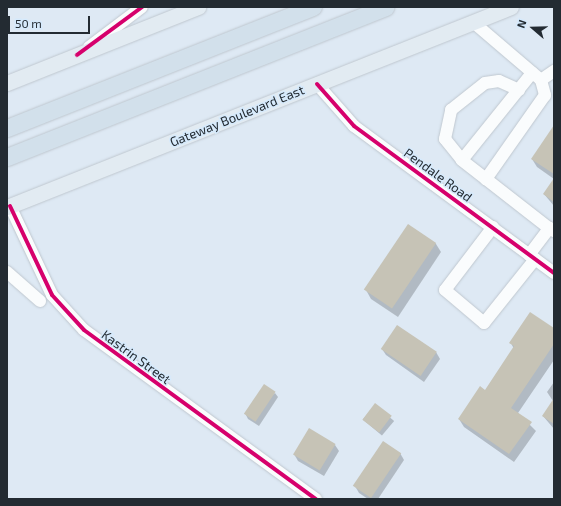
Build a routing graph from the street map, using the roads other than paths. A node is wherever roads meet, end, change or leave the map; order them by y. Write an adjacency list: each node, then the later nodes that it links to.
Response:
1 (142, 7): 7 (street)
2 (198, 7): 7 (main road)
3 (313, 7): 13 (highway)
4 (385, 7): 14 (highway)
5 (512, 7): 6 (main road, Gateway Boulevard East)
6 (473, 22): 9 (street); 11 (main road, Gateway Boulevard East)
7 (77, 55): 10 (main road)
8 (554, 70): 9 (street)
9 (536, 77): 12 (street); 16 (street)
10 (7, 83)
11 (317, 84): 17 (main road, Gateway Boulevard East); 18 (street, Pendale Road)
12 (519, 90): 15 (street); 15 (street)
13 (7, 128)
14 (7, 157)
15 (462, 160): 16 (street)
16 (486, 179): 19 (street)
17 (9, 206): 24 (street, Kastrin Street)
18 (492, 227): 20 (street, Pendale Road); 20 (street)
19 (551, 230): 20 (street)
20 (532, 257): 22 (street, Pendale Road)
21 (7, 272): 23 (street)
22 (554, 273)
23 (40, 301)
24 (316, 499)

